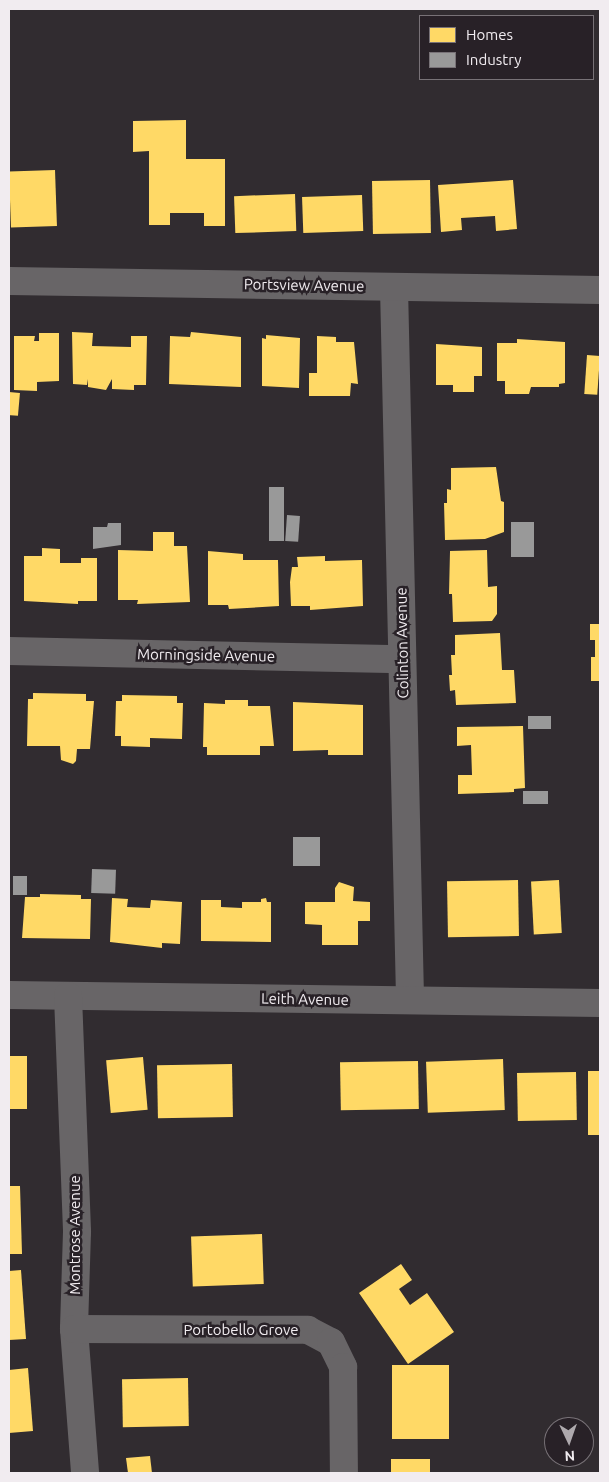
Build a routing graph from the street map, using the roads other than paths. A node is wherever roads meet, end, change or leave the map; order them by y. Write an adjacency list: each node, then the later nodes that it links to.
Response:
1 (9, 281): 2 (street, Portsview Avenue)
2 (394, 287): 3 (street, Portsview Avenue); 5 (street, Colinton Avenue)
3 (600, 290)
4 (9, 651): 5 (street, Morningside Avenue)
5 (402, 659): 8 (street, Colinton Avenue)
6 (9, 995): 7 (street, Leith Avenue)
7 (68, 996): 8 (street, Leith Avenue); 10 (street, Montrose Avenue)
8 (410, 1000): 9 (street, Leith Avenue)
9 (600, 1003)
10 (74, 1329): 11 (street, Montrose Avenue); 12 (street, Portobello Grove)
11 (85, 1473)
12 (344, 1473)

